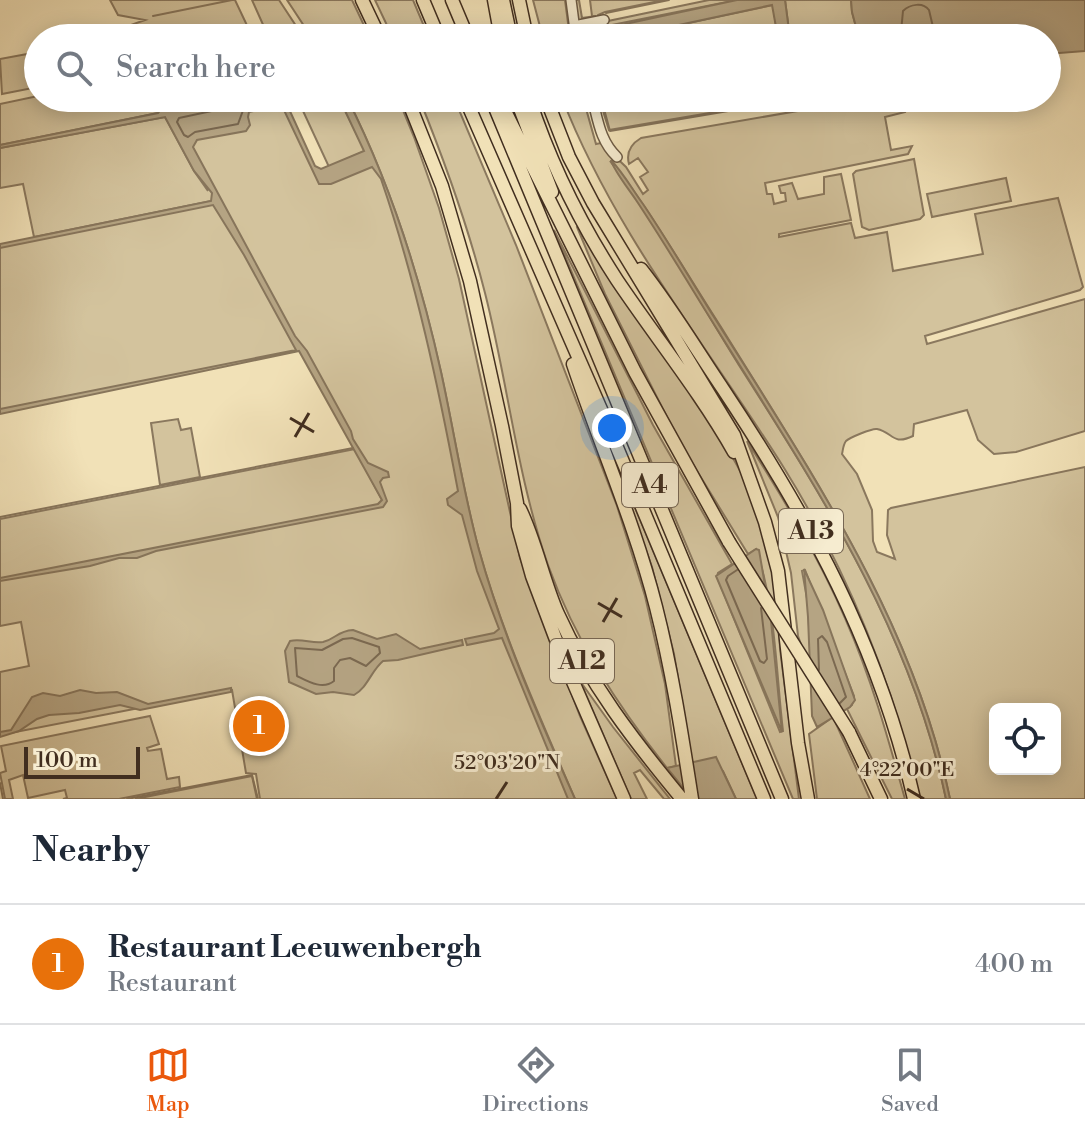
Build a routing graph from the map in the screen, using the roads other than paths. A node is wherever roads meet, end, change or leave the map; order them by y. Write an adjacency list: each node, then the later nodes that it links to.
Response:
1 (362, 0): 8 (highway)
2 (423, 0): 9 (highway)
3 (494, 0): 10 (highway)
4 (503, 0): 11 (highway)
5 (519, 0): 12 (highway)
6 (571, 0): 13 (street)
7 (604, 20): 14 (street)
8 (373, 24)
9 (433, 24)
10 (498, 24)
11 (508, 24)
12 (524, 24)
13 (574, 24)
14 (584, 24)
15 (412, 112): 28 (highway, A12)
16 (471, 112): 26 (highway, A4)
17 (497, 112): 33 (highway, A4)
18 (506, 112): 25 (highway, A13)
19 (521, 112): 25 (highway)
20 (535, 112): 27 (highway)
21 (551, 112): 24 (highway)
22 (596, 112): 23 (street)
23 (617, 157)
24 (605, 225): 27 (highway); 36 (highway, A13)
25 (576, 256): 35 (highway, A13, bridge)
26 (550, 298): 31 (highway); 32 (highway, A4)
27 (750, 479): 34 (highway)
28 (517, 503): 29 (highway, A12); 30 (highway, A12)
29 (624, 799)
30 (682, 799)
31 (692, 799)
32 (764, 799)
33 (782, 799)
34 (808, 799)
35 (881, 799)
36 (914, 799)

